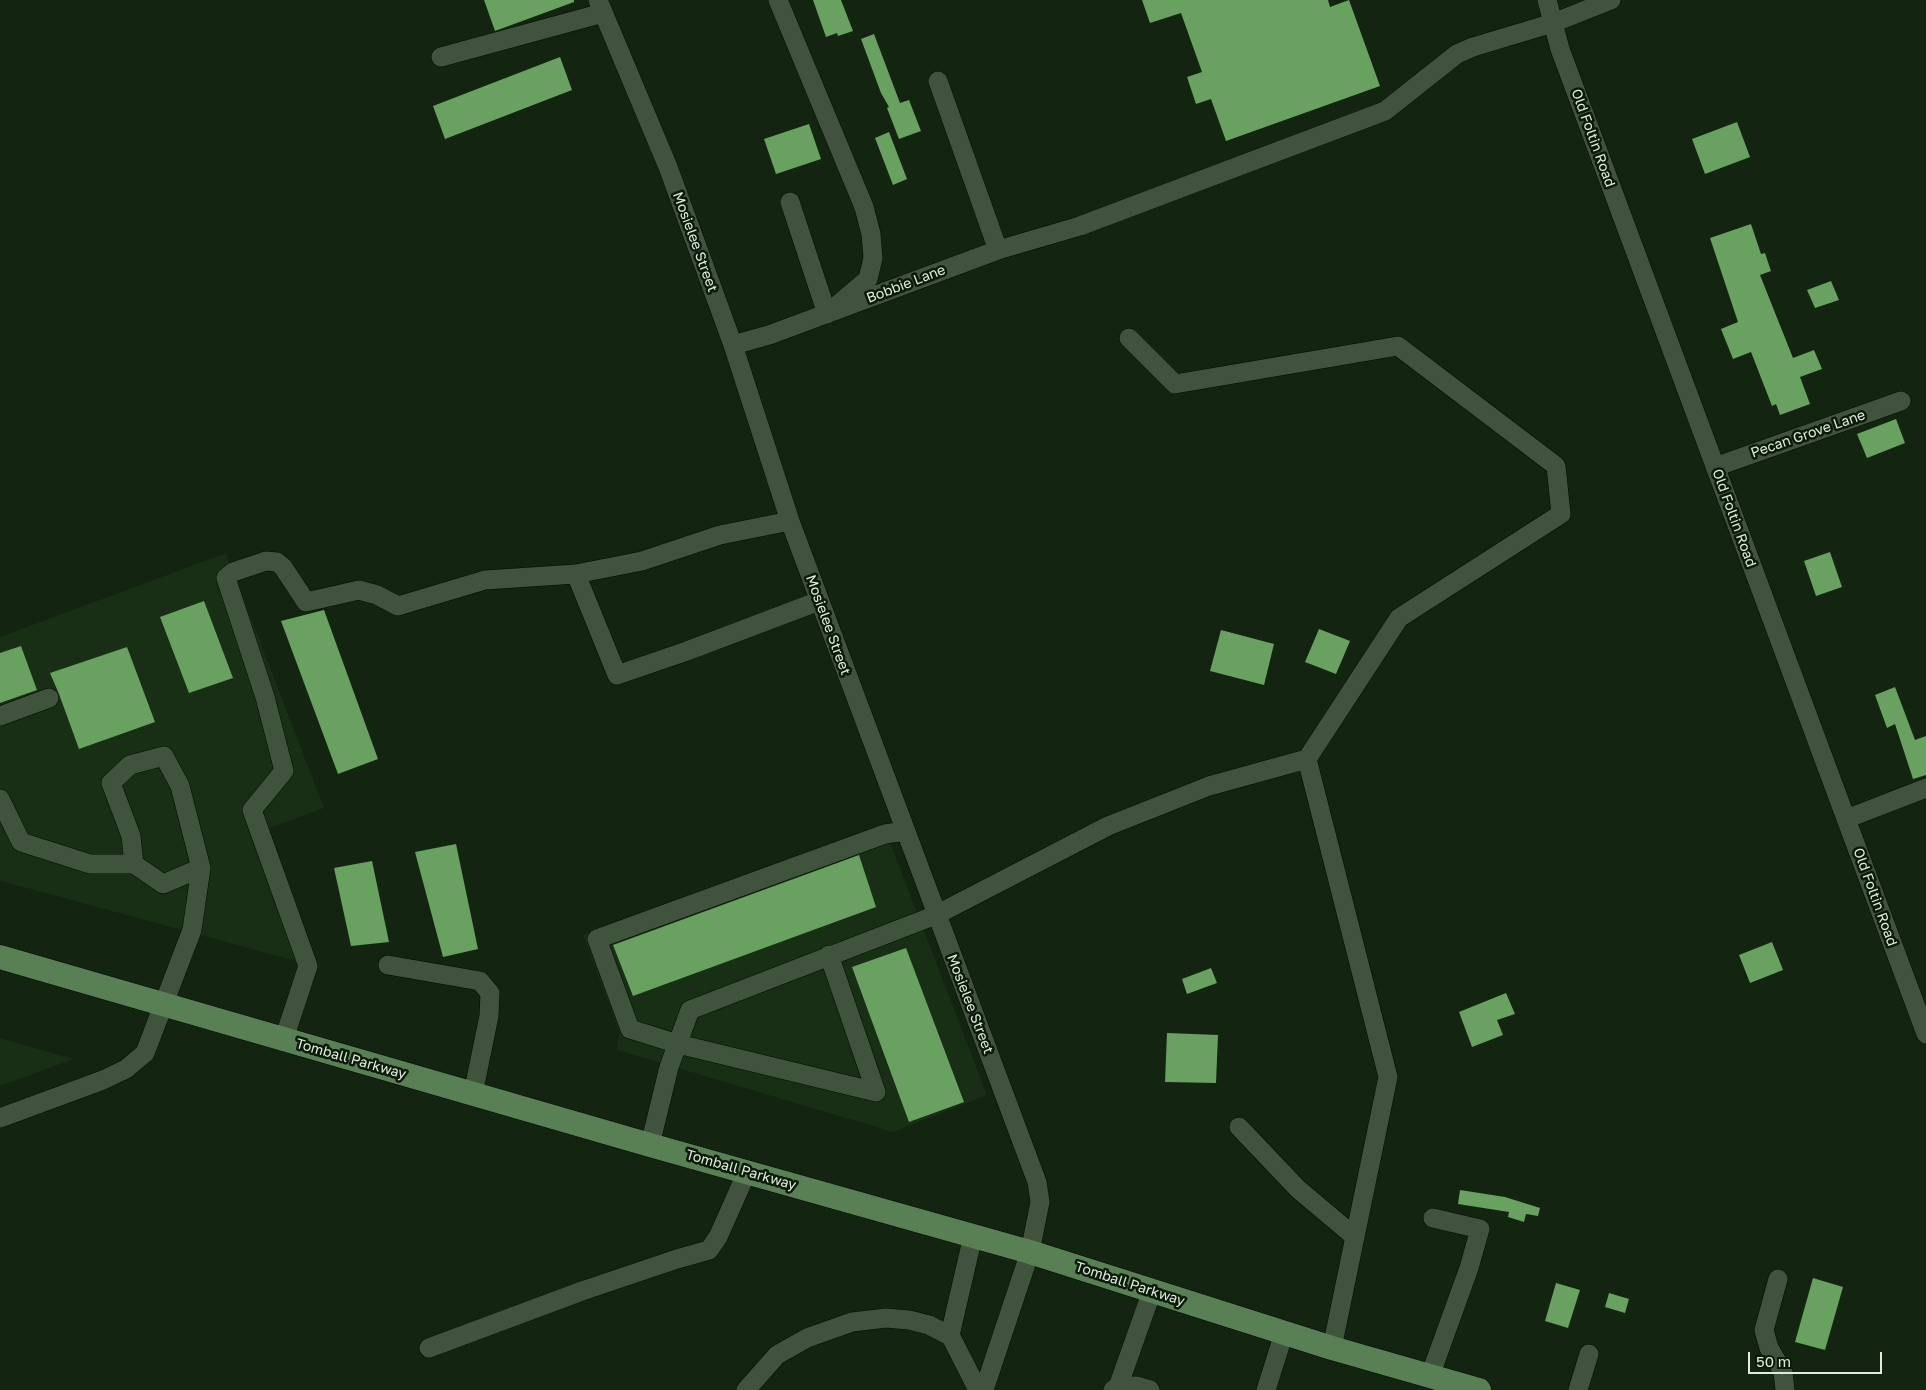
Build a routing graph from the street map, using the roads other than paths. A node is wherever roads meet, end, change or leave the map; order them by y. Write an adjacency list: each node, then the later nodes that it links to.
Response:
1 (778, 0): 10 (street)
2 (1547, 0): 5 (street, Old Foltin Road)
3 (1611, 0): 5 (street, Bobbie Lane)
4 (600, 7): 6 (street); 12 (street, Mosielee Street)
5 (1553, 23): 9 (street, Bobbie Lane); 14 (street, Old Foltin Road)
6 (441, 57)
7 (938, 81): 9 (street)
8 (790, 202): 10 (street)
9 (998, 250): 10 (street, Bobbie Lane)
10 (827, 314): 12 (street, Bobbie Lane)
11 (1129, 338): 20 (street)
12 (733, 345): 15 (street, Mosielee Street)
13 (1901, 401): 14 (street, Pecan Grove Lane)
14 (1715, 467): 23 (street, Old Foltin Road)
15 (790, 522): 16 (street); 17 (street, Mosielee Street)
16 (576, 574): 17 (street); 33 (street)
17 (819, 601): 24 (street, Mosielee Street)
18 (49, 698): 19 (street)
19 (0, 716)
20 (1307, 759): 27 (street); 42 (street)
21 (1926, 788): 23 (street)
22 (0, 799): 25 (street)
23 (1846, 819): 32 (street, Old Foltin Road)
24 (905, 832): 27 (street, Mosielee Street); 34 (street)
25 (134, 864): 26 (street); 26 (street)
26 (201, 868): 31 (street)
27 (936, 915): 28 (street); 43 (street, Mosielee Street)
28 (829, 955): 34 (street); 34 (street)
29 (0, 957): 31 (main road, Tomball Parkway)
30 (388, 965): 35 (street)
31 (164, 1004): 33 (main road, Tomball Parkway); 36 (street)
32 (1926, 1034)
33 (284, 1039): 35 (main road, Tomball Parkway)
34 (678, 1044): 38 (street)
35 (473, 1094): 38 (main road, Tomball Parkway)
36 (0, 1118)
37 (1239, 1127): 42 (street)
38 (650, 1145): 39 (main road, Tomball Parkway)
39 (747, 1172): 41 (main road, Tomball Parkway); 48 (street)
40 (1433, 1218): 51 (street)
41 (974, 1236): 43 (main road, Tomball Parkway); 47 (street)
42 (1355, 1237): 49 (street)
43 (1030, 1252): 45 (main road, Tomball Parkway); 55 (street, Mosielee Street)
44 (1778, 1279): 60 (street)
45 (1152, 1291): 46 (main road, Tomball Parkway); 52 (street)
46 (1284, 1333): 49 (main road, Tomball Parkway); 57 (street)
47 (950, 1336): 53 (street); 54 (street)
48 (429, 1348)
49 (1332, 1348): 51 (main road, Tomball Parkway)
50 (1589, 1354): 59 (street)
51 (1430, 1376): 58 (main road, Tomball Parkway)
52 (1115, 1389): 56 (street)
53 (746, 1390)
54 (978, 1390)
55 (984, 1390)
56 (1150, 1390)
57 (1266, 1390)
58 (1480, 1390)
59 (1578, 1390)
60 (1785, 1390)

